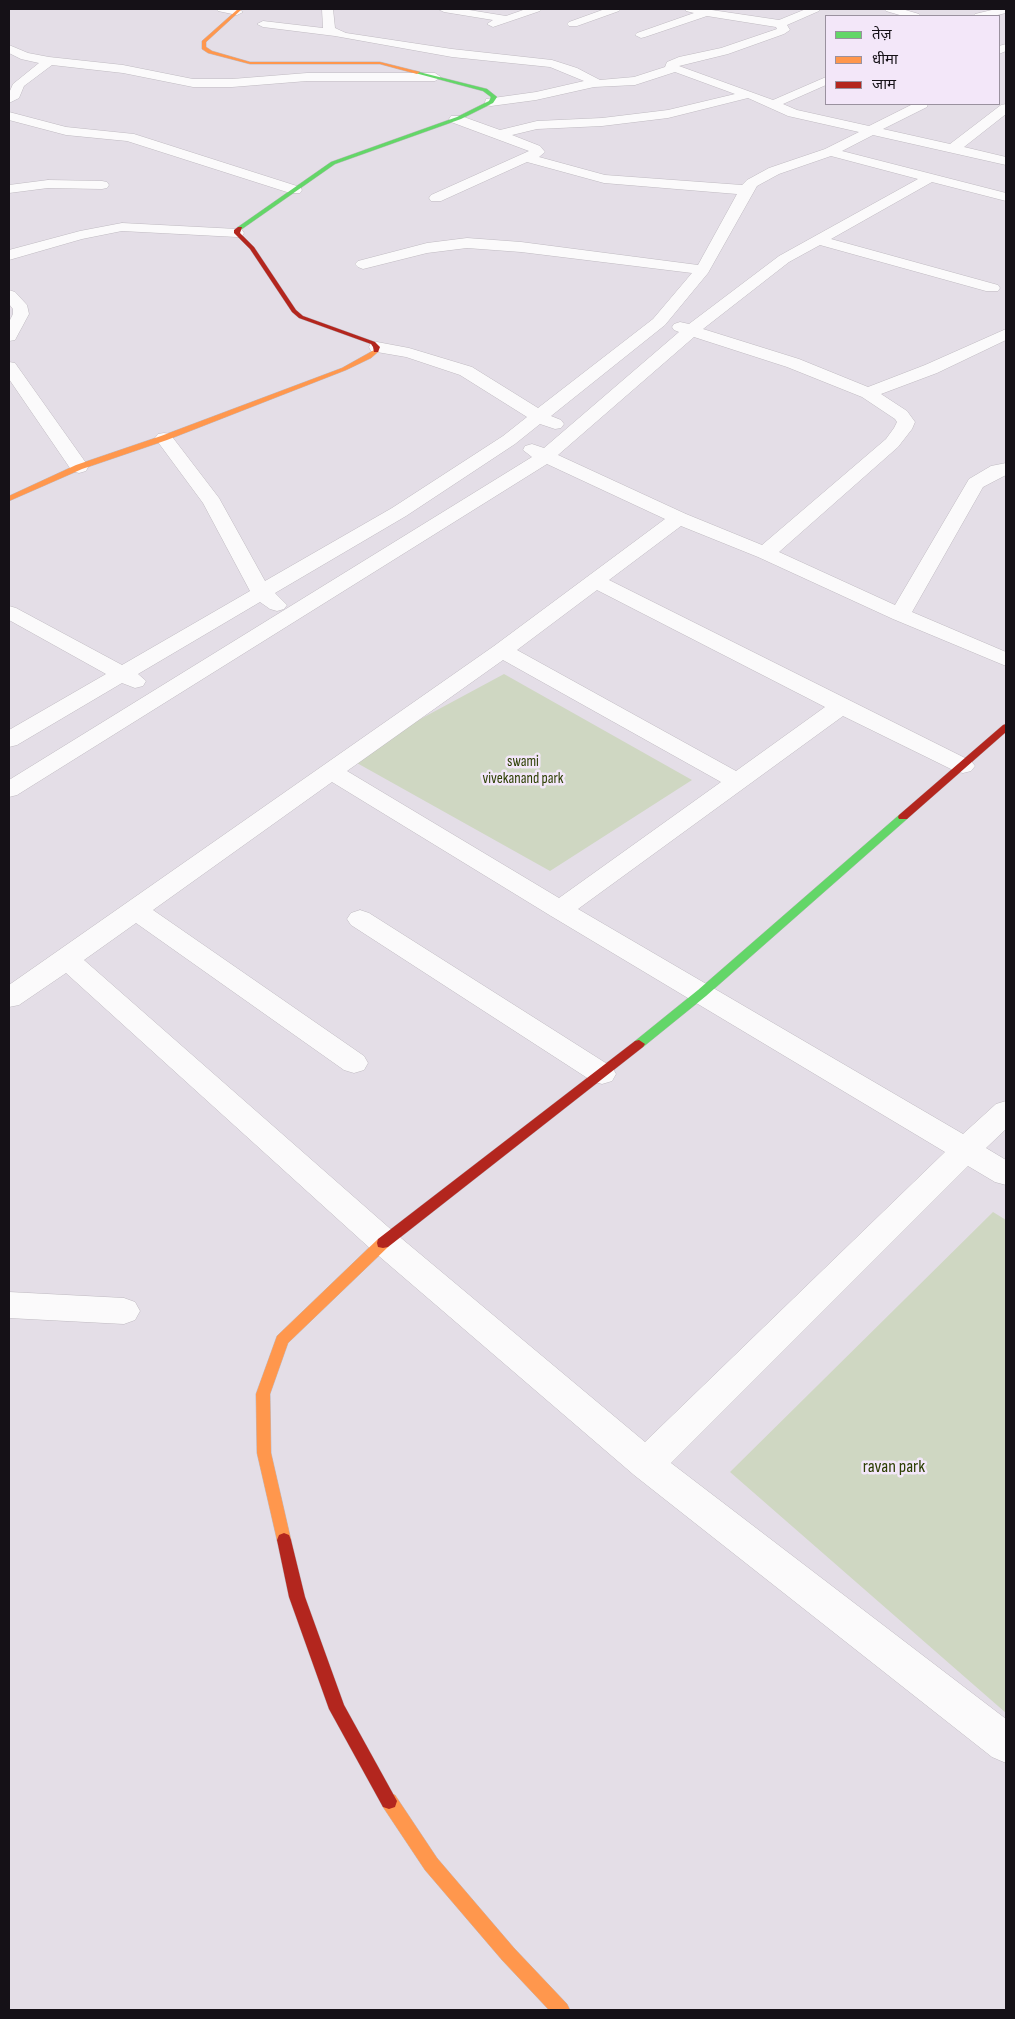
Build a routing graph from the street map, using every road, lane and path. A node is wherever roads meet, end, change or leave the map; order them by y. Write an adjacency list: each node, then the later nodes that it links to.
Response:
1 (222, 9): 9 (street)
2 (328, 9): 19 (street)
3 (444, 9): 14 (street)
4 (536, 9): 14 (street)
5 (615, 9): 17 (street)
6 (690, 9): 11 (street)
7 (815, 9): 18 (street)
8 (890, 9): 12 (street)
9 (238, 10): 24 (street)
10 (1006, 10): 13 (street)
11 (706, 13): 18 (street); 20 (street)
12 (912, 15)
13 (987, 15)
14 (506, 19): 16 (street)
15 (263, 24): 19 (street)
16 (493, 24)
17 (574, 24)
18 (780, 24): 23 (street)
19 (335, 33): 27 (street)
20 (641, 35)
21 (9, 49): 22 (street)
22 (49, 61): 26 (street); 30 (street)
23 (673, 69): 27 (street); 29 (street)
24 (435, 77): 26 (street); 31 (street)
25 (825, 81): 32 (street)
26 (210, 83): 28 (street)
27 (593, 83): 31 (street)
28 (270, 93)
29 (749, 94): 32 (street); 38 (street)
30 (9, 100)
31 (491, 102): 36 (street)
32 (771, 104): 37 (street)
33 (920, 105): 37 (street)
34 (1006, 108): 39 (street)
35 (9, 116): 46 (street)
36 (461, 117): 38 (street); 46 (street)
37 (872, 131): 39 (street); 40 (street)
38 (499, 134): 41 (street)
39 (952, 149): 42 (street)
40 (830, 152): 43 (street); 47 (street)
41 (528, 158): 47 (street); 49 (street)
42 (1006, 161)
43 (930, 178): 48 (street); 52 (street)
44 (102, 185): 45 (street)
45 (9, 189)
46 (295, 190): 50 (street)
47 (746, 190): 56 (street)
48 (1006, 197)
49 (436, 198)
50 (237, 233): 53 (street); 63 (street)
51 (9, 239): 53 (street)
52 (818, 240): 57 (street); 60 (street)
53 (24, 250): 54 (street)
54 (9, 255)
55 (364, 264): 56 (street)
56 (703, 270): 59 (street)
57 (1000, 290)
58 (9, 295): 62 (street)
59 (659, 322): 60 (street); 66 (street)
60 (693, 329): 65 (street); 67 (street)
61 (1006, 334): 65 (street)
62 (9, 336)
63 (377, 347): 66 (street); 68 (street)
64 (9, 368): 71 (street)
65 (868, 393): 75 (street)
66 (539, 417): 67 (street); 69 (street)
67 (574, 432): 70 (street)
68 (164, 438): 71 (street); 77 (street)
69 (509, 440): 70 (street); 77 (street)
70 (546, 456): 74 (street); 79 (street)
71 (79, 467): 73 (street)
72 (1006, 469): 80 (street)
73 (9, 499)
74 (678, 518): 75 (street); 76 (street)
75 (765, 553): 80 (street)
76 (595, 580): 81 (street); 85 (street)
77 (262, 594): 79 (street); 83 (street)
78 (9, 612): 83 (street)
79 (290, 615): 84 (street)
80 (900, 615): 82 (street)
81 (502, 651): 89 (street); 90 (street)
82 (1006, 660)
83 (122, 674): 84 (street); 87 (street)
84 (161, 695): 91 (street)
85 (841, 706): 88 (street); 90 (street)
86 (1006, 727): 88 (street)
87 (9, 740)
88 (963, 766): 96 (street)
89 (331, 771): 92 (street); 93 (street)
90 (738, 781): 93 (street)
91 (13, 782)
92 (135, 910): 95 (street); 98 (street)
93 (560, 910): 96 (street)
94 (360, 919): 99 (street)
95 (67, 959): 97 (street); 103 (street)
96 (702, 993): 99 (street); 101 (street)
97 (9, 998)
98 (354, 1063)
99 (602, 1074): 103 (street)
100 (1006, 1112): 101 (street)
101 (966, 1149): 102 (street); 106 (street)
102 (1006, 1174)
103 (384, 1242): 106 (street); 108 (street)
104 (9, 1305): 105 (street)
105 (124, 1311)
106 (646, 1464): 107 (street)
107 (1006, 1743)
108 (561, 2010)

